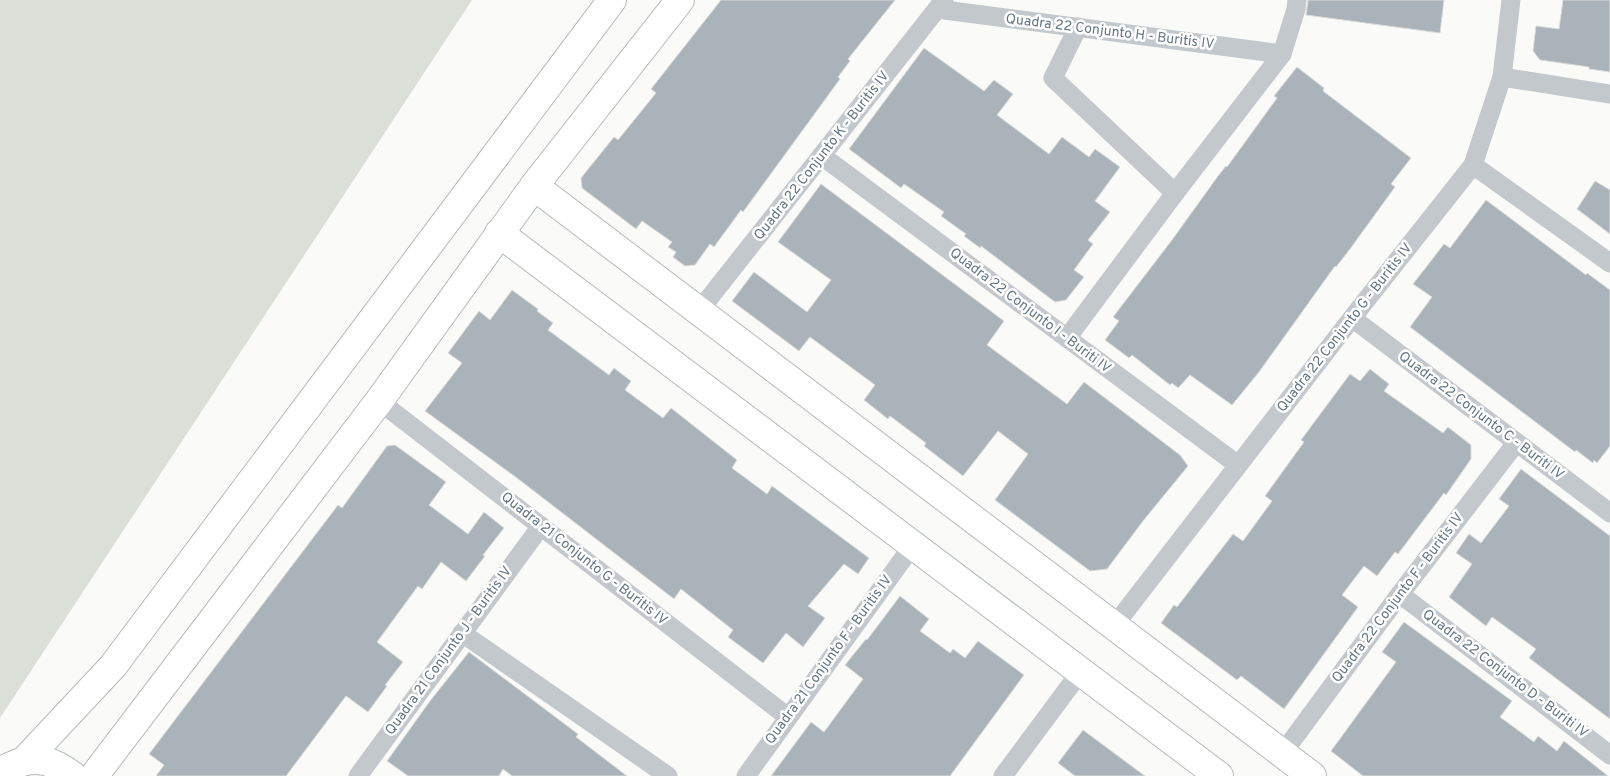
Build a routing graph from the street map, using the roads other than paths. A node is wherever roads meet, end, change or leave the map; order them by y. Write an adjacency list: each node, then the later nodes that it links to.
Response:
1 (612, 0): 32 (street)
2 (680, 0): 12 (street)
3 (1297, 0): 7 (street)
4 (1511, 0): 8 (street, Quadra 22 Conjunto G - Buritis IV)
5 (941, 5): 6 (street, Quadra 22 Conjunto H - Buritis IV); 10 (street, Quadra 22 Conjunto K - Buritis IV)
6 (1078, 27): 7 (street, Quadra 22 Conjunto H - Buritis IV); 13 (street)
7 (1282, 54): 13 (street)
8 (1502, 77): 9 (street); 11 (street, Quadra 22 Conjunto G - Buritis IV)
9 (1610, 94)
10 (822, 156): 16 (street, Quadra 22 Conjunto K - Buritis IV); 18 (street, Quadra 22 Conjunto I - Buriti IV)
11 (1473, 165): 15 (street); 17 (street, Quadra 22 Conjunto G - Buritis IV)
12 (534, 186): 14 (street); 16 (street)
13 (1175, 193): 18 (street)
14 (499, 233): 19 (street); 24 (street)
15 (1610, 264)
16 (699, 311): 26 (street)
17 (1352, 318): 20 (street, Quadra 22 Conjunto C - Buriti IV); 21 (street, Quadra 22 Conjunto G - Buritis IV)
18 (1067, 338): 21 (street, Quadra 22 Conjunto I - Buriti IV)
19 (379, 401): 23 (street, Quadra 21 Conjunto G - Buritis IV); 35 (street)
20 (1516, 443): 22 (street, Quadra 22 Conjunto C - Buriti IV); 25 (street, Quadra 22 Conjunto F - Buritis IV)
21 (1238, 465): 26 (street, Quadra 22 Conjunto G - Buritis IV)
22 (1610, 513)
23 (541, 526): 27 (street, Quadra 21 Conjunto J - Buritis IV); 29 (street, Quadra 21 Conjunto G - Buritis IV)
24 (912, 545): 28 (street); 29 (street, Quadra 21 Conjunto F - Buritis IV)
25 (1400, 594): 30 (street, Quadra 22 Conjunto F - Buritis IV); 31 (street, Quadra 22 Conjunto D - Buriti IV)
26 (1114, 626): 30 (street)
27 (462, 633): 36 (street, Quadra 21 Conjunto J - Buritis IV); 37 (street)
28 (1080, 671): 39 (street); 40 (street)
29 (788, 718): 38 (street, Quadra 21 Conjunto F - Buritis IV)
30 (1282, 754): 41 (street)
31 (1610, 755)
32 (25, 760): 33 (street); 34 (street)
33 (0, 773)
34 (73, 776)
35 (94, 776)
36 (358, 776)
37 (668, 776)
38 (746, 776)
39 (1003, 776)
40 (1219, 776)
41 (1312, 776)

